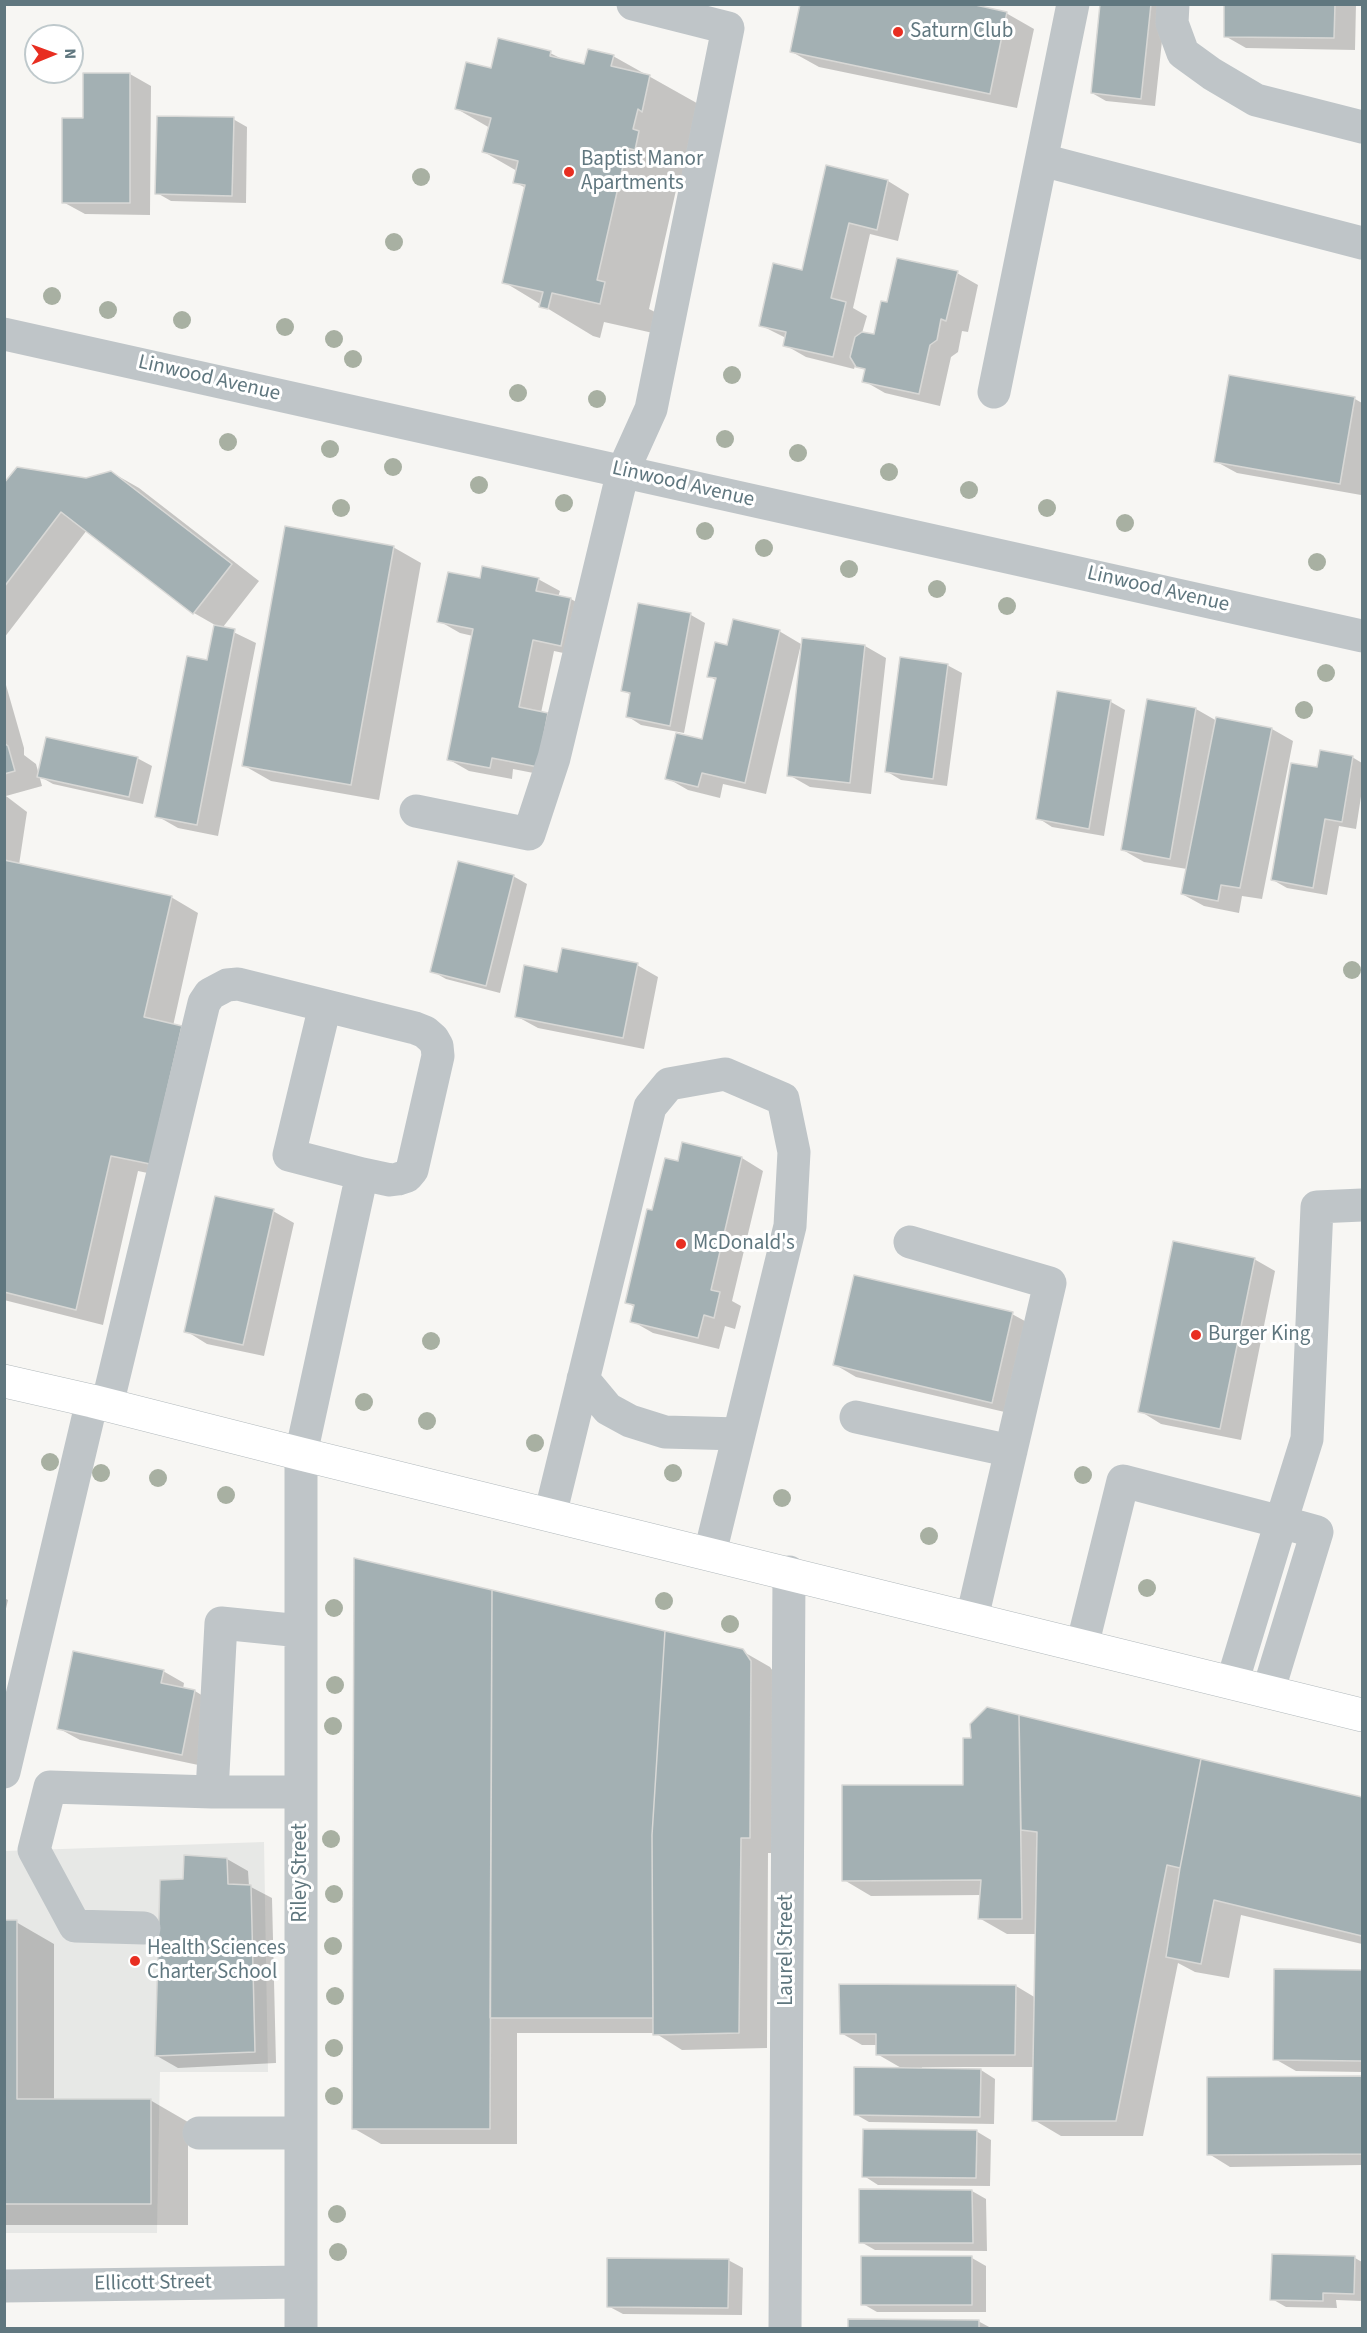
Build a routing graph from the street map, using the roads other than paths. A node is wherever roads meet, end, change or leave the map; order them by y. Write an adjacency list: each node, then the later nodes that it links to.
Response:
1 (633, 4): 9 (street)
2 (1073, 4): 5 (street)
3 (1173, 4): 4 (street)
4 (1362, 127)
5 (1042, 160): 6 (street); 8 (street)
6 (1362, 243)
7 (4, 334): 9 (street, Linwood Avenue)
8 (994, 392)
9 (623, 471): 10 (street, Linwood Avenue); 11 (street)
10 (1362, 636)
11 (416, 811)
12 (325, 1006): 13 (street); 13 (street); 18 (street)
13 (362, 1174): 22 (street, Riley Street)
14 (1362, 1205): 24 (street)
15 (910, 1242): 21 (street)
16 (583, 1379): 20 (street); 20 (street); 23 (street)
17 (4, 1381): 18 (main road)
18 (99, 1403): 22 (main road); 33 (street)
19 (856, 1417): 21 (street)
20 (739, 1434): 25 (street)
21 (1011, 1451): 27 (street)
22 (301, 1454): 23 (main road); 28 (street, Riley Street)
23 (550, 1515): 25 (main road)
24 (1281, 1522): 29 (street); 30 (street); 31 (street)
25 (710, 1553): 26 (main road)
26 (789, 1572): 27 (main road); 43 (street, Laurel Street)
27 (972, 1618): 29 (main road)
28 (301, 1630): 35 (street); 36 (street, Riley Street)
29 (1082, 1646): 30 (main road)
30 (1232, 1683): 31 (main road)
31 (1268, 1692): 32 (main road)
32 (1362, 1715)
33 (6, 1767): 34 (street)
34 (50, 1787): 35 (street); 37 (street)
35 (212, 1792): 36 (street)
36 (301, 1792): 39 (street, Riley Street)
37 (144, 1928)
38 (199, 2133): 39 (street)
39 (301, 2133): 40 (street, Riley Street)
40 (301, 2282): 41 (street, Ellicott Street); 42 (street, Riley Street)
41 (4, 2286)
42 (301, 2328)
43 (785, 2328)

